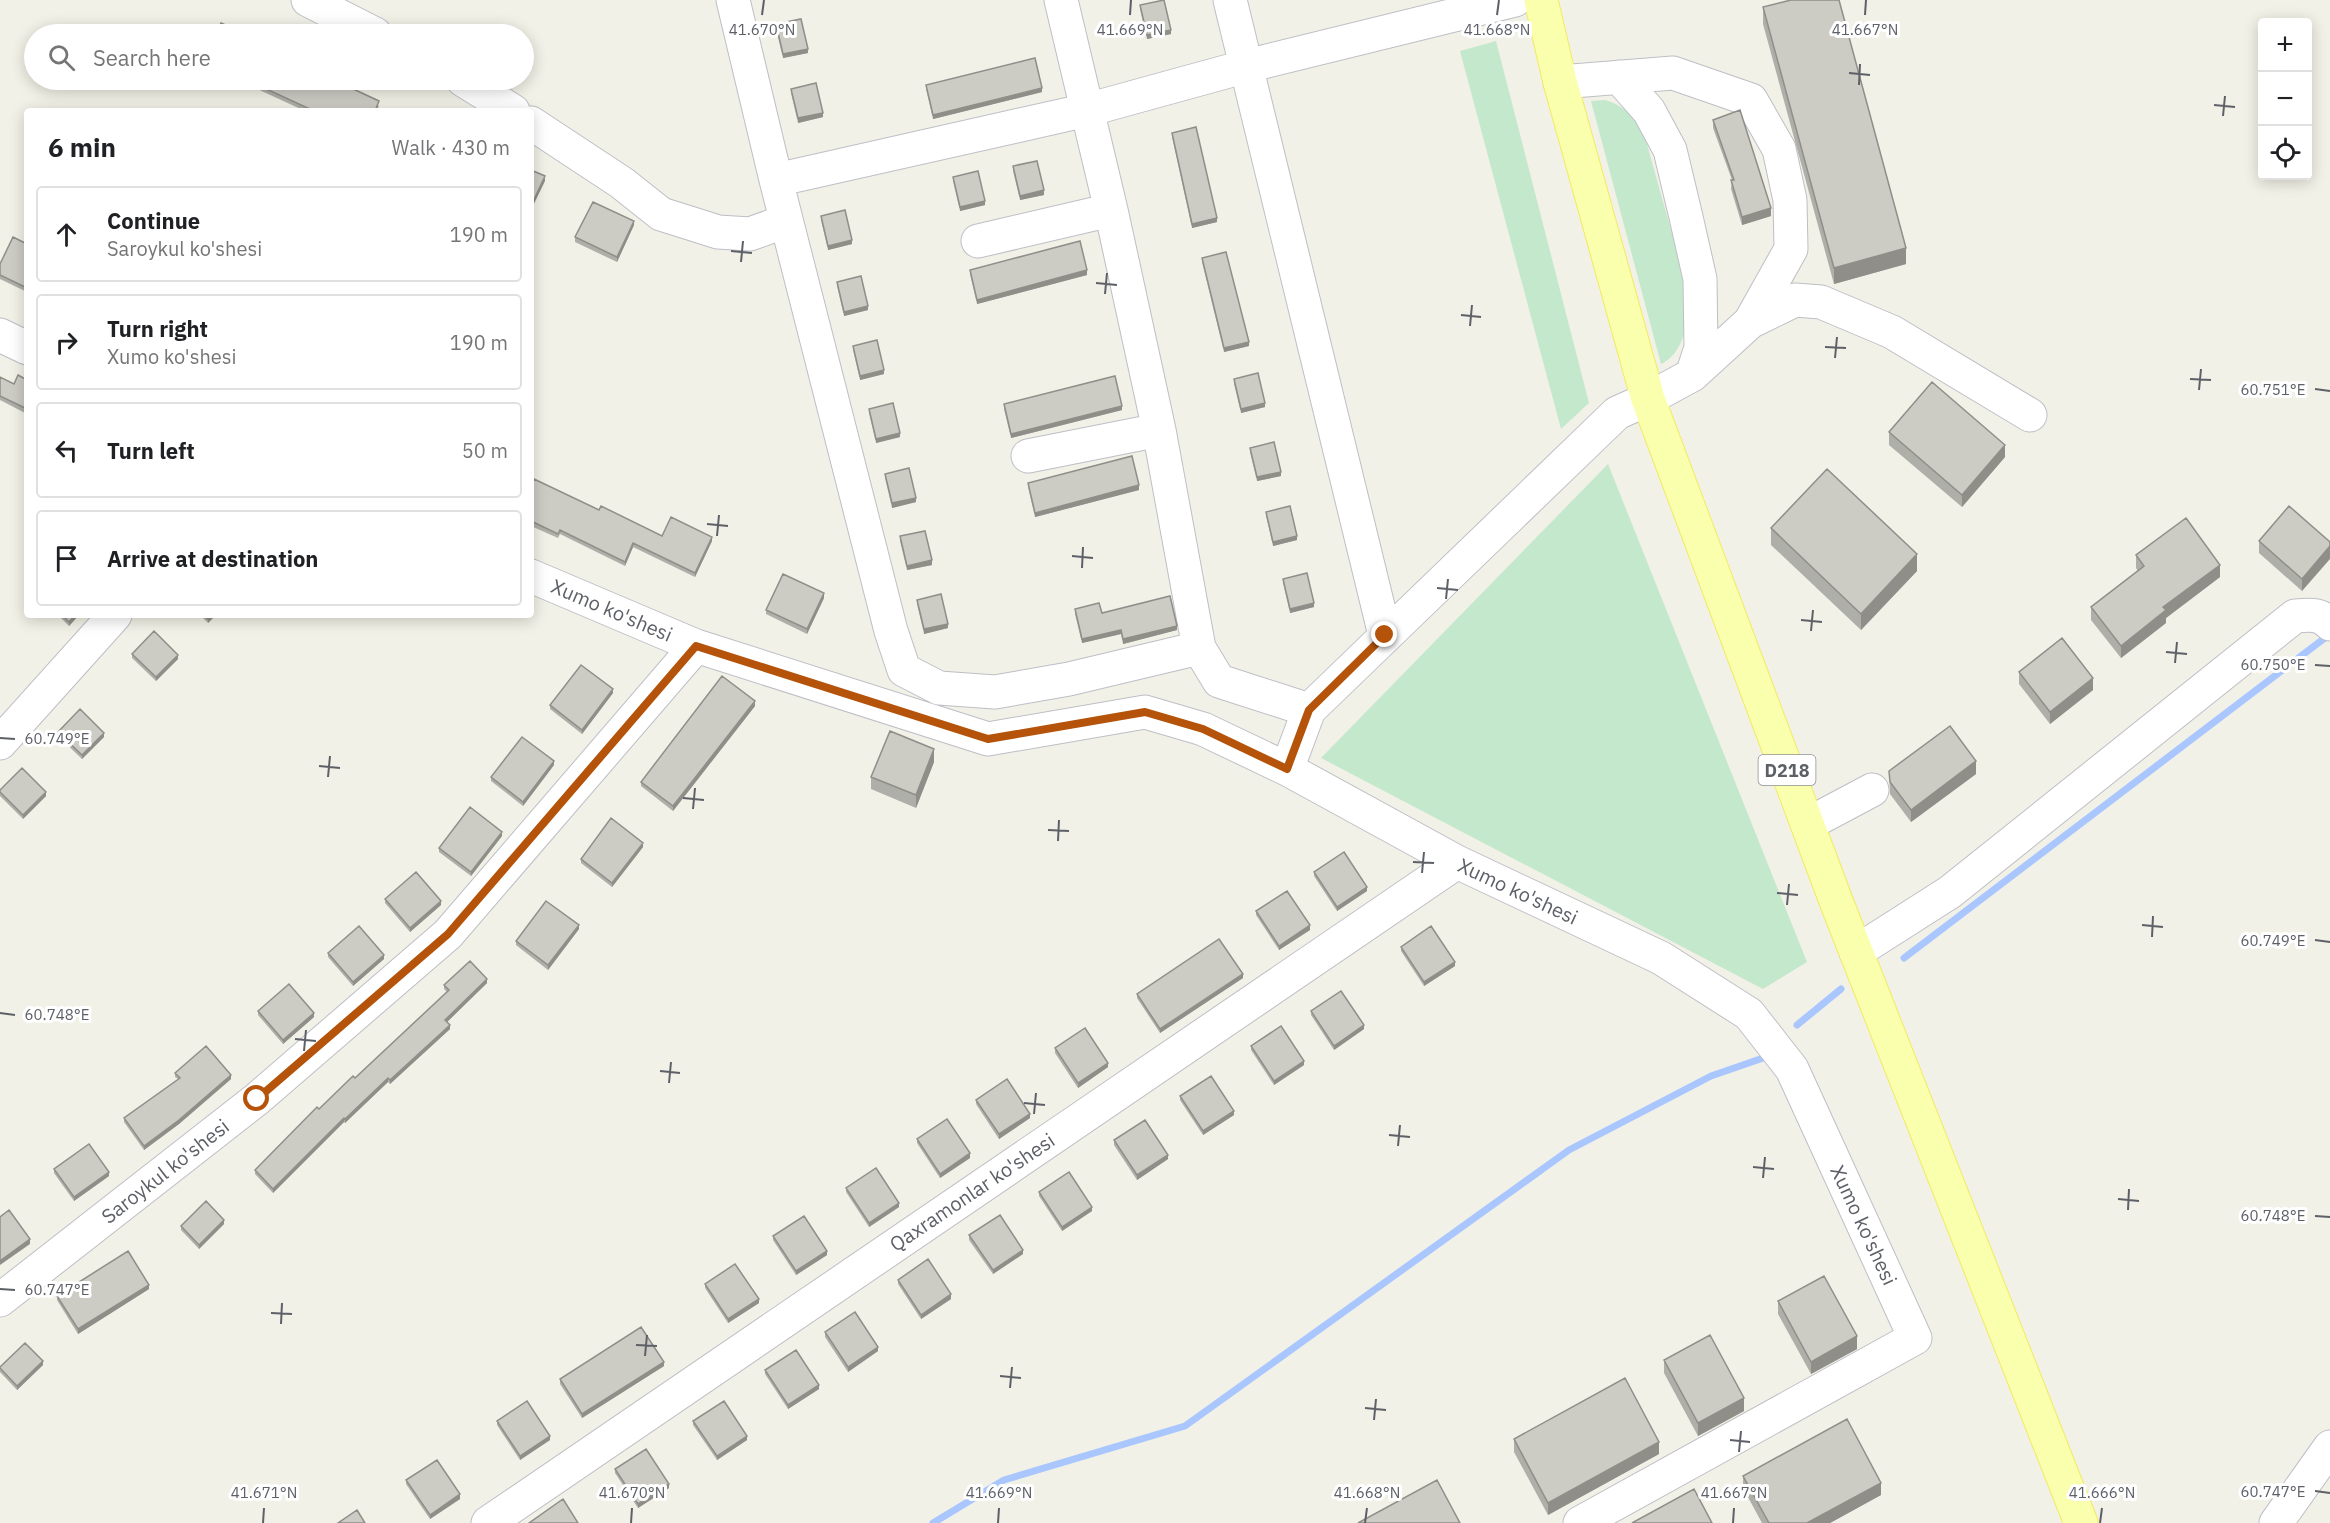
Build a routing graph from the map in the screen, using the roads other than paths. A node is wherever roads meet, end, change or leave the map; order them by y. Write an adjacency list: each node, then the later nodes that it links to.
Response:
1 (308, 0): 7 (street)
2 (733, 0): 15 (street)
3 (1061, 0): 13 (street)
4 (1230, 0): 8 (street)
5 (1515, 0): 8 (street)
6 (1541, 0): 10 (main road, D218)
7 (355, 24)
8 (1247, 66): 13 (street); 30 (street)
9 (1619, 77): 10 (street); 19 (street); 22 (street)
10 (1560, 82): 23 (main road, D218)
11 (479, 90): 12 (street)
12 (508, 108)
13 (1088, 110): 15 (street); 16 (street)
14 (534, 125): 17 (street)
15 (776, 180): 17 (street)
16 (1111, 210): 18 (street); 25 (street)
17 (786, 221): 32 (street)
18 (978, 241)
19 (1750, 322): 22 (street); 24 (street)
20 (0, 335): 21 (street)
21 (24, 347)
22 (1692, 375): 23 (street)
23 (1648, 399): 30 (street); 37 (main road, D218)
24 (2030, 415)
25 (1159, 430): 26 (street); 32 (street)
26 (1028, 456)
27 (534, 577): 31 (street, Xumo ko'shesi)
28 (112, 618): 34 (street)
29 (2330, 624): 39 (street)
30 (1385, 635): 33 (street)
31 (696, 646): 35 (street, Xumo ko'shesi); 40 (street, Saroykul ko'shesi)
32 (1199, 648): 33 (street)
33 (1309, 710): 35 (street)
34 (0, 742)
35 (1287, 769): 38 (street, Xumo ko'shesi)
36 (1872, 790): 37 (street)
37 (1808, 824): 39 (main road, D218)
38 (1457, 861): 42 (street, Qaxramonlar ko'shesi); 43 (street, Xumo ko'shesi)
39 (1856, 952): 44 (main road, D218)
40 (0, 1300)
41 (2330, 1447): 45 (street)
42 (488, 1523)
43 (1580, 1523)
44 (2081, 1523)
45 (2276, 1523)

